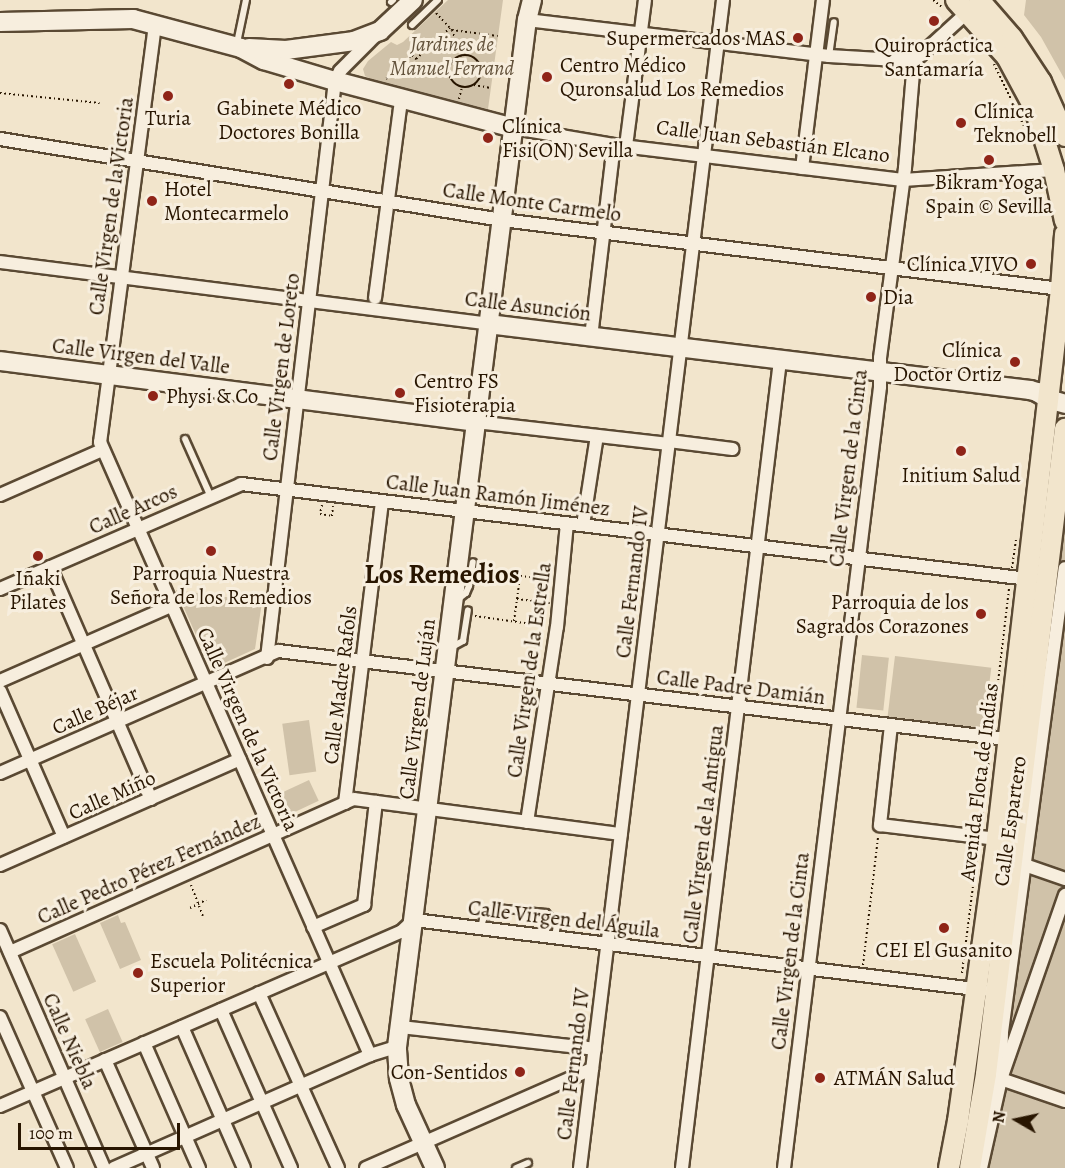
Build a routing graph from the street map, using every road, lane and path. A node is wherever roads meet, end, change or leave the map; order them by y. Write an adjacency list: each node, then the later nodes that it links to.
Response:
1 (246, 0): 20 (lane)
2 (413, 0): 16 (main road)
3 (438, 0): 14 (lane)
4 (530, 0): 10 (main road, Calle Virgen de Luján)
5 (645, 0): 17 (street)
6 (723, 0): 19 (street, Calle Fernando IV)
7 (823, 0): 21 (street)
8 (970, 3): 24 (street); 36 (main road); 42 (main road)
9 (436, 13): 15 (path)
10 (527, 20): 17 (street); 34 (main road, Calle Virgen de Luján)
11 (834, 22): 21 (lane)
12 (0, 25): 13 (main road, Calle Juan Sebastián Elcano)
13 (154, 25): 20 (main road, Calle Juan Sebastián Elcano); 40 (street, Calle Virgen de la Victoria)
14 (412, 25)
15 (451, 29): 18 (path); 22 (path); 26 (path)
16 (380, 31): 20 (main road); 25 (street)
17 (641, 33): 19 (street); 38 (street)
18 (498, 36)
19 (718, 42): 21 (street); 39 (street, Calle Fernando IV)
20 (239, 47): 25 (main road, Calle Juan Sebastián Elcano)
21 (823, 55): 24 (street); 41 (street)
22 (461, 56): 27 (path); 28 (path)
23 (994, 59): 35 (path)
24 (914, 61): 43 (street, Calle Virgen de la Cinta)
25 (335, 81): 31 (main road, Calle Juan Sebastián Elcano); 44 (street, Calle Virgen de Loreto)
26 (384, 85)
27 (474, 85): 28 (path); 29 (path)
28 (462, 87): 33 (path)
29 (491, 88)
30 (0, 93): 32 (path)
31 (401, 100): 34 (main road, Calle Juan Sebastián Elcano); 45 (street)
32 (99, 103)
33 (459, 103)
34 (513, 128): 38 (street, Calle Juan Sebastián Elcano); 46 (main road, Calle Virgen de Luján)
35 (1025, 129)
36 (1065, 136)
37 (0, 139): 40 (street, Calle Monte Carmelo)
38 (620, 146): 39 (street, Calle Juan Sebastián Elcano); 48 (street)
39 (704, 156): 41 (street, Calle Juan Sebastián Elcano); 50 (street, Calle Fernando IV)
40 (137, 160): 44 (street, Calle Monte Carmelo); 53 (street, Calle Virgen de la Victoria)
41 (802, 168): 43 (street, Calle Juan Sebastián Elcano)
42 (1054, 171): 43 (street, Calle Juan Sebastián Elcano); 47 (main road)
43 (903, 180): 52 (street, Calle Virgen de la Cinta)
44 (322, 190): 45 (street, Calle Monte Carmelo); 56 (street, Calle Virgen de Loreto)
45 (387, 200): 46 (street, Calle Monte Carmelo); 55 (street)
46 (502, 220): 48 (street, Calle Monte Carmelo); 57 (main road, Calle Virgen de Luján)
47 (1065, 221)
48 (604, 232): 50 (street, Calle Monte Carmelo); 58 (street)
49 (1065, 234): 54 (main road, Avenida Flota de Indias)
50 (693, 243): 52 (street, Calle Monte Carmelo); 59 (street, Calle Fernando IV)
51 (0, 262): 53 (street, Calle Asunción)
52 (891, 267): 54 (street, Calle Monte Carmelo); 62 (street, Calle Virgen de la Cinta)
53 (121, 277): 56 (street, Calle Asunción); 63 (street, Calle Virgen de la Victoria)
54 (1061, 289): 65 (main road, Avenida Flota de Indias)
55 (375, 298)
56 (309, 300): 57 (street, Calle Asunción); 64 (street, Calle Virgen de Loreto)
57 (488, 324): 58 (main road, Calle Asunción); 66 (main road, Calle Virgen de Luján)
58 (591, 337): 59 (main road, Calle Asunción)
59 (680, 349): 61 (main road, Calle Asunción); 70 (street, Calle Fernando IV)
60 (0, 361): 63 (main road, Calle Virgen del Valle)
61 (780, 361): 62 (main road, Calle Asunción); 83 (street, Calle Virgen de la Antigua)
62 (880, 372): 65 (main road, Calle Asunción); 84 (street, Calle Virgen de la Cinta)
63 (109, 375): 64 (main road, Calle Virgen del Valle); 72 (street, Calle Virgen de la Victoria)
64 (297, 398): 66 (main road, Calle Virgen del Valle); 74 (street, Calle Virgen de Loreto)
65 (1059, 398): 92 (main road, Avenida Flota de Indias)
66 (476, 422): 68 (street, Calle Virgen del Valle); 78 (main road, Calle Virgen de Luján)
67 (1065, 429): 73 (main road, Avenida Flota de Indias)
68 (597, 436): 70 (street, Calle Virgen del Valle); 80 (street)
69 (185, 439): 76 (lane)
70 (669, 442): 71 (street, Calle Virgen del Valle); 82 (street, Calle Fernando IV)
71 (732, 449)
72 (102, 450): 75 (street); 81 (street, Calle Virgen de la Victoria)
73 (1062, 463): 103 (main road, Avenida Flota de Indias)
74 (285, 489): 76 (street, Calle Arcos); 77 (street, Calle Juan Ramón Jiménez); 104 (street, Calle Virgen de Loreto)
75 (0, 495)
76 (211, 497): 81 (street, Calle Arcos)
77 (382, 501): 78 (street, Calle Juan Ramón Jiménez); 105 (street, Calle Madre Rafols)
78 (465, 512): 79 (street, Calle Juan Ramón Jiménez); 98 (main road, Calle Virgen de Luján)
79 (567, 523): 80 (street, Calle Juan Ramón Jiménez); 109 (street, Calle Virgen de la Estrella)
80 (584, 525): 82 (street, Calle Juan Ramón Jiménez)
81 (138, 529): 86 (street, Calle Arcos); 97 (street, Calle Virgen de la Victoria)
82 (658, 534): 83 (street, Calle Juan Ramón Jiménez); 111 (street, Calle Fernando IV)
83 (757, 546): 84 (street, Calle Juan Ramón Jiménez); 112 (street, Calle Virgen de la Antigua)
84 (857, 559): 92 (street, Calle Juan Ramón Jiménez); 113 (street, Calle Virgen de la Cinta)
85 (473, 562): 98 (lane)
86 (50, 567): 93 (street, Calle Arcos); 102 (street)
87 (1065, 568): 103 (street, Calle Espartero)
88 (478, 571): 89 (path)
89 (520, 576): 90 (path); 94 (path)
90 (538, 578): 91 (path); 95 (path)
91 (554, 580)
92 (1019, 582): 103 (main road, Avenida Flota de Indias); 116 (path)
93 (0, 589)
94 (517, 599): 95 (path); 99 (path)
95 (535, 601): 96 (path); 100 (path)
96 (551, 603)
97 (172, 605): 102 (street); 108 (street, Calle Virgen de la Victoria)
98 (464, 609): 99 (path); 106 (main road, Calle Virgen de Luján)
99 (514, 621): 100 (path)
100 (532, 624): 101 (path)
101 (548, 626)
102 (84, 644): 107 (street); 114 (street)
103 (1044, 651): 116 (main road, Avenida Flota de Indias); 129 (street, Calle Espartero)
104 (267, 658): 105 (street, Calle Padre Damián); 108 (street, Calle Padre Damián)
105 (363, 660): 106 (street, Calle Padre Damián); 122 (street, Calle Madre Rafols)
106 (444, 671): 109 (street, Calle Padre Damián); 123 (main road, Calle Virgen de Luján)
107 (0, 681)
108 (206, 682): 114 (street, Calle Béjar); 117 (street, Calle Virgen de la Victoria)
109 (547, 683): 111 (street, Calle Padre Damián); 124 (street, Calle Virgen de la Estrella)
110 (0, 691): 118 (street)
111 (638, 694): 112 (street, Calle Padre Damián); 126 (street, Calle Fernando IV)
112 (738, 706): 113 (street, Calle Padre Damián); 145 (street, Calle Virgen de la Antigua)
113 (838, 718): 115 (street, Calle Padre Damián); 147 (street, Calle Virgen de la Cinta)
114 (118, 721): 118 (street, Calle Béjar); 120 (street)
115 (891, 725): 116 (street, Calle Padre Damián); 125 (street)
116 (1005, 739): 129 (main road, Avenida Flota de Indias); 129 (main road, Avenida Flota de Indias); 129 (path)
117 (240, 759): 120 (street, Calle Miño); 127 (street, Calle Virgen de la Victoria)
118 (30, 760): 119 (street, Calle Béjar); 128 (street)
119 (0, 773)
120 (151, 799): 128 (street, Calle Miño)
121 (376, 802): 122 (street, Calle Pedro Pérez Fernández); 123 (street, Calle Pedro Pérez Fernández); 139 (street)
122 (345, 803): 127 (street, Calle Pedro Pérez Fernández)
123 (428, 809): 124 (street, Calle Pedro Pérez Fernández); 138 (main road, Calle Virgen de Luján)
124 (527, 822): 126 (street, Calle Pedro Pérez Fernández)
125 (880, 825): 129 (street); 149 (path)
126 (621, 834): 143 (street, Calle Fernando IV)
127 (273, 836): 131 (street, Calle Pedro Pérez Fernández); 139 (street, Calle Virgen de la Victoria)
128 (64, 837): 130 (street, Calle Miño)
129 (998, 849): 132 (street); 148 (path); 150 (main road, Avenida Flota de Indias); 163 (street, Calle Espartero)
130 (0, 866)
131 (187, 874): 135 (path); 144 (street, Calle Pedro Pérez Fernández)
132 (1065, 879)
133 (1065, 895): 163 (street)
134 (206, 900): 135 (path)
135 (198, 903): 136 (path); 137 (path)
136 (190, 908)
137 (203, 916)
138 (414, 920): 140 (street, Calle Virgen del Águila); 146 (street); 155 (main road, Calle Virgen de Luján)
139 (313, 927): 146 (street, Calle Virgen de la Victoria)
140 (481, 929): 142 (street, Calle Virgen del Águila); 142 (lane)
141 (0, 930): 144 (street, Calle Niebla)
142 (555, 938): 143 (street, Calle Virgen del Águila)
143 (608, 944): 145 (street, Calle Virgen del Águila); 158 (street, Calle Fernando IV)
144 (10, 952): 164 (street, Calle Niebla)
145 (707, 956): 147 (street, Calle Virgen del Águila); 187 (street, Calle Virgen de la Antigua)
146 (329, 963): 151 (street); 159 (street, Calle Virgen de la Victoria)
147 (807, 969): 149 (street, Calle Virgen del Águila); 188 (street, Calle Virgen de la Cinta)
148 (962, 974)
149 (862, 976): 150 (street, Calle Virgen del Águila)
150 (986, 991): 161 (main road, Avenida Flota de Indias); 163 (main road, Avenida Flota de Indias)
151 (259, 993): 152 (street); 165 (street)
152 (221, 1010): 154 (street); 168 (street)
153 (0, 1017): 166 (street)
154 (182, 1027): 156 (street); 170 (street)
155 (400, 1027): 157 (main road, Calle Virgen de Luján); 158 (street)
156 (144, 1043): 160 (street); 171 (street)
157 (397, 1047): 159 (street); 172 (main road, Calle Virgen de Luján)
158 (595, 1049): 162 (street, Calle Fernando IV)
159 (370, 1055): 165 (street)
160 (105, 1060): 164 (street); 173 (street)
161 (966, 1067): 163 (street); 189 (main road, Avenida Flota de Indias)
162 (592, 1069): 172 (street); 186 (street, Calle Fernando IV)
163 (994, 1077): 167 (street); 190 (main road, Avenida Flota de Indias); 191 (street)
164 (65, 1078): 166 (street); 176 (street, Calle Niebla)
165 (301, 1086): 168 (street); 182 (street)
166 (33, 1092): 169 (street); 175 (street)
167 (1065, 1101)
168 (262, 1103): 170 (street); 181 (street)
169 (0, 1106)
170 (223, 1120): 171 (street); 180 (street)
171 (185, 1137): 173 (street); 179 (street)
172 (424, 1143): 183 (street); 184 (main road, Calle Virgen de Luján)
173 (147, 1154): 177 (street); 178 (street)
174 (528, 1163): 185 (lane)
175 (67, 1168)
176 (104, 1168)
177 (114, 1168)
178 (153, 1168)
179 (199, 1168)
180 (244, 1168)
181 (291, 1168)
182 (338, 1168)
183 (366, 1168)
184 (435, 1168)
185 (516, 1168)
186 (580, 1168)
187 (682, 1168)
188 (784, 1168)
189 (949, 1168)
190 (970, 1168)
191 (981, 1168)

